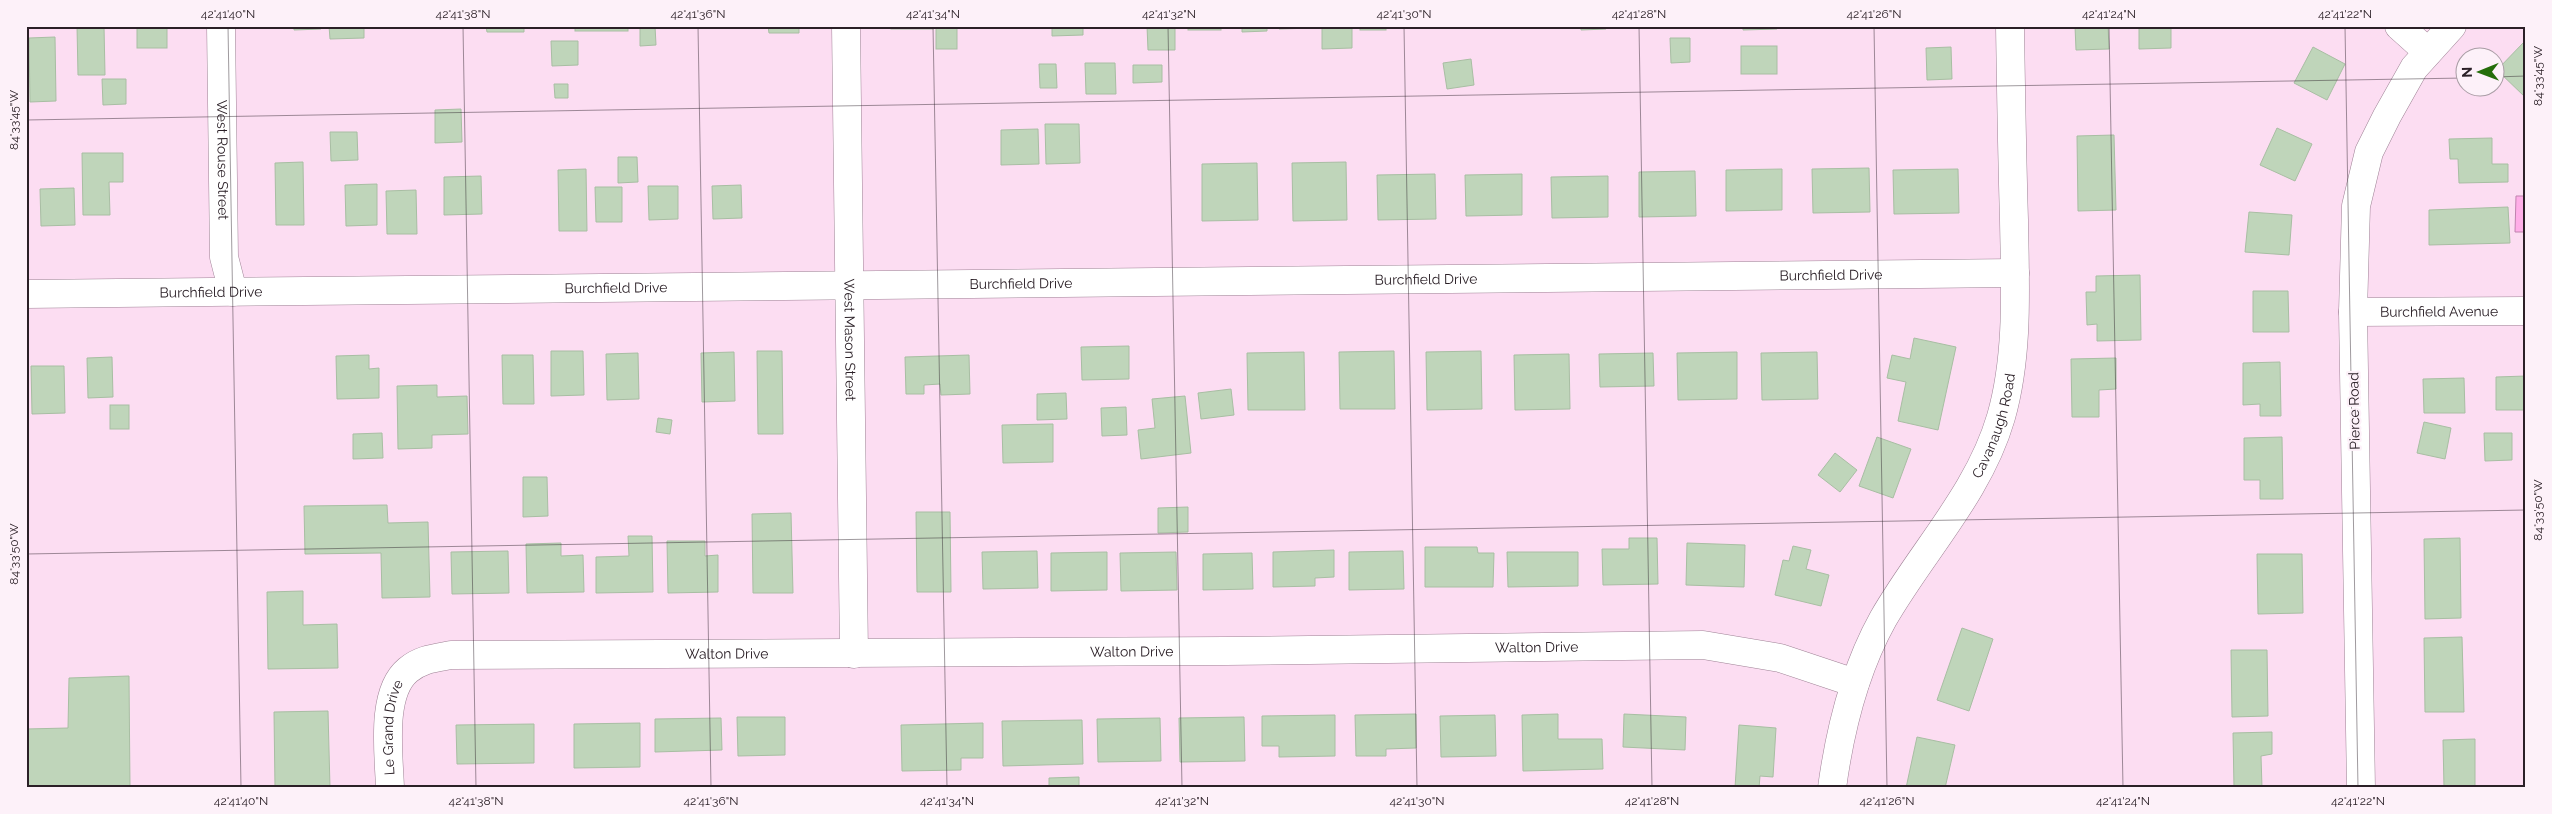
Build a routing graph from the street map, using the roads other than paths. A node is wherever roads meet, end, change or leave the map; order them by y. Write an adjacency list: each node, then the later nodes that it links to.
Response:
1 (221, 26): 9 (street, West Rouse Street)
2 (846, 26): 8 (street, West Mason Street)
3 (2010, 26): 7 (street, Cavanaugh Road)
4 (2398, 26): 6 (street)
5 (2452, 26): 6 (street, Pierce Road)
6 (2428, 52): 12 (street, Pierce Road)
7 (2015, 273): 8 (street, Burchfield Drive); 15 (street, Cavanaugh Road)
8 (849, 284): 9 (street, Burchfield Drive); 13 (street, West Mason Street)
9 (233, 292): 10 (street, Burchfield Drive)
10 (26, 294)
11 (2526, 311): 12 (street, Burchfield Avenue)
12 (2353, 312): 18 (street, Pierce Road)
13 (854, 654): 14 (street, Walton Drive); 15 (street, Walton Drive)
14 (407, 670): 16 (street, Le Grand Drive)
15 (1854, 683): 17 (street, Cavanaugh Road)
16 (390, 788)
17 (1832, 788)
18 (2361, 788)

